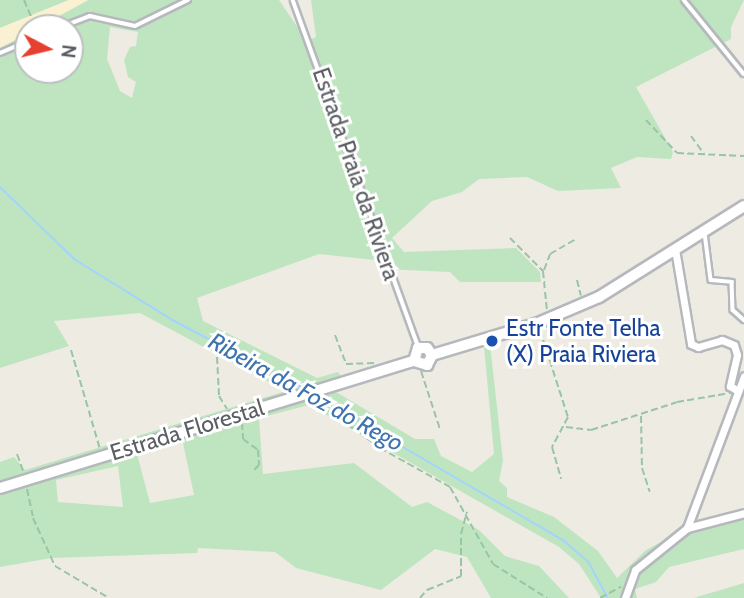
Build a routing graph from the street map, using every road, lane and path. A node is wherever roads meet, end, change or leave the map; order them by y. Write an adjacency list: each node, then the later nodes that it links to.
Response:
1 (188, 0): 4 (lane)
2 (293, 0): 22 (lane, Estrada Praia da Riviera)
3 (684, 0): 5 (lane)
4 (84, 18)
5 (744, 74)
6 (646, 120): 8 (path)
7 (691, 136): 8 (path)
8 (705, 155): 9 (path)
9 (744, 156)
10 (744, 206): 11 (main road)
11 (704, 231): 14 (main road); 20 (lane)
12 (510, 238): 15 (path)
13 (576, 239): 15 (path)
14 (675, 249): 17 (main road); 28 (street)
15 (543, 271): 19 (path)
16 (577, 280): 17 (path)
17 (584, 301): 19 (main road)
18 (559, 310): 19 (path)
19 (544, 319): 24 (main road); 31 (path)
20 (744, 320)
21 (335, 335): 25 (path)
22 (418, 348): 24 (main road); 26 (main road)
23 (71, 350): 34 (path)
24 (432, 355): 26 (main road)
25 (378, 363)
26 (418, 363): 29 (main road, Estrada Florestal); 32 (path)
27 (744, 376): 28 (street)
28 (738, 392): 30 (path); 41 (street)
29 (303, 395): 34 (main road, Estrada Florestal); 39 (path)
30 (642, 415): 31 (path); 38 (path)
31 (566, 426): 35 (path)
32 (440, 429)
33 (17, 454): 36 (path)
34 (103, 456): 36 (main road, Estrada Florestal)
35 (561, 479)
36 (26, 480): 37 (main road, Estrada Florestal); 43 (path)
37 (0, 488)
38 (650, 492)
39 (467, 511): 44 (path); 45 (path)
40 (744, 513): 41 (street)
41 (687, 528): 42 (street)
42 (628, 584): 46 (path); 47 (street)
43 (109, 598)
44 (420, 598)
45 (547, 598)
46 (600, 598)
47 (625, 598)

